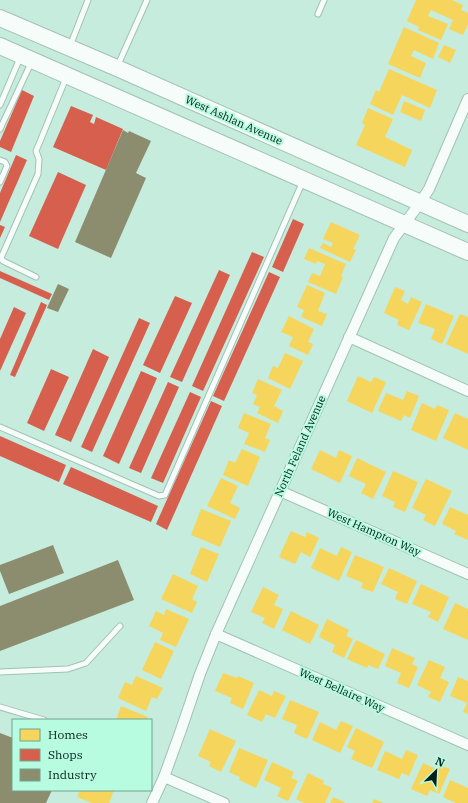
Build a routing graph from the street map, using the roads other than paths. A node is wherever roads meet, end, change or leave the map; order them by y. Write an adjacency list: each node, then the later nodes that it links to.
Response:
1 (88, 0): 7 (lane)
2 (147, 0): 9 (lane)
3 (324, 0): 4 (lane)
4 (318, 14)
5 (0, 18): 7 (main road, West Ashlan Avenue)
6 (0, 46): 8 (main road)
7 (69, 48): 9 (main road, West Ashlan Avenue)
8 (27, 57): 10 (main road); 12 (lane); 13 (lane)
9 (116, 68): 17 (main road, West Ashlan Avenue)
10 (67, 75): 15 (main road); 21 (lane)
11 (468, 99): 17 (street, North Feland Avenue)
12 (0, 104)
13 (0, 129)
14 (0, 160): 16 (lane)
15 (304, 179): 18 (main road); 24 (lane)
16 (0, 182)
17 (420, 203): 18 (street, North Feland Avenue); 19 (main road, West Ashlan Avenue)
18 (404, 224): 20 (main road); 22 (street, North Feland Avenue)
19 (468, 224)
20 (468, 252)
21 (36, 277)
22 (350, 337): 23 (street); 25 (street, North Feland Avenue)
23 (468, 391)
24 (0, 426)
25 (280, 491): 26 (street, West Hampton Way); 28 (street, North Feland Avenue)
26 (468, 574)
27 (120, 626): 29 (lane)
28 (216, 634): 32 (street, West Bellaire Way); 33 (street, North Feland Avenue)
29 (0, 672)
30 (0, 707): 31 (lane)
31 (41, 719)
32 (468, 745)
33 (164, 777): 34 (street, North Feland Avenue); 35 (street)
34 (152, 803)
35 (224, 803)

